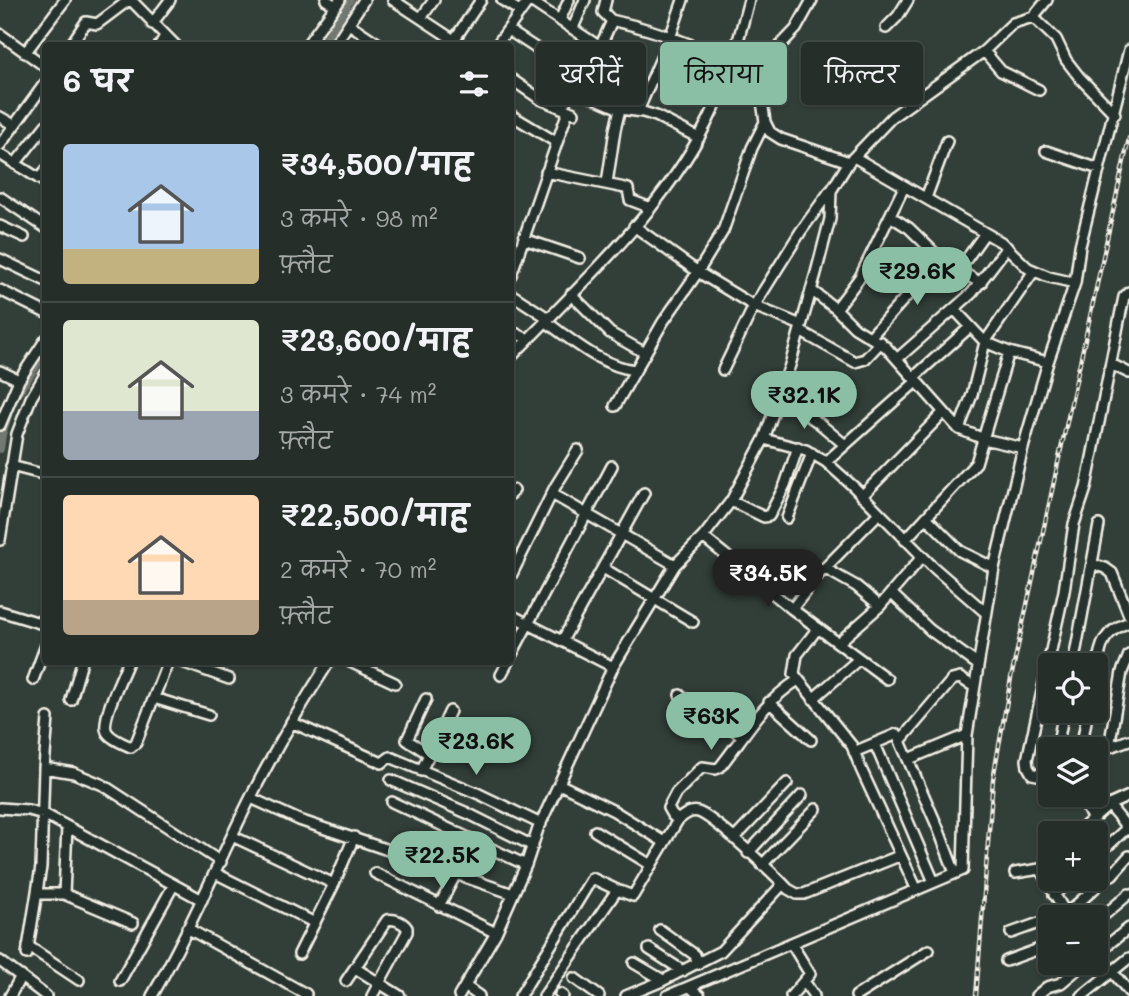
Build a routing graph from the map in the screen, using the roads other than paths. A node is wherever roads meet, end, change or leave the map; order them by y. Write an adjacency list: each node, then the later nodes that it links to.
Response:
1 (65, 0): 48 (street)
2 (130, 0): 24 (street); 32 (street)
3 (170, 0): 24 (street)
4 (326, 0): 18 (street)
5 (364, 0): 25 (street)
6 (393, 0): 21 (street)
7 (434, 0): 21 (street)
8 (481, 0): 38 (street)
9 (502, 0): 19 (street)
10 (569, 0): 22 (street)
11 (585, 0): 26 (street)
12 (606, 0): 23 (street)
13 (683, 0): 30 (street)
14 (749, 0): 43 (street)
15 (812, 0): 44 (street)
16 (908, 0): 27 (street)
17 (1047, 0): 20 (street)
18 (338, 3): 35 (street)
19 (521, 12): 22 (street); 28 (street)
20 (1033, 17): 47 (street); 60 (street)
21 (421, 18): 38 (street)
22 (560, 20): 26 (street)
23 (611, 20): 30 (street); 41 (street)
24 (152, 24): 31 (street)
25 (349, 24): 36 (street); 37 (street)
26 (573, 28): 40 (street)
27 (886, 28)
28 (508, 30): 39 (street); 45 (street)
29 (0, 34): 48 (street)
30 (671, 35): 42 (street); 59 (street)
31 (165, 36): 33 (street); 34 (street)
32 (73, 42)
33 (161, 42)
34 (172, 42)
35 (309, 42)
36 (337, 42)
37 (376, 42)
38 (452, 42)
39 (499, 42)
40 (593, 42)
41 (602, 42)
42 (687, 42)
43 (737, 42)
44 (785, 42)
45 (536, 48)
46 (1129, 50): 60 (street)
47 (984, 51): 52 (street); 72 (street)
48 (25, 53): 49 (street)
49 (42, 64)
50 (514, 81): 58 (street)
51 (42, 87): 64 (street)
52 (1039, 90)
53 (569, 105): 58 (street)
54 (611, 105): 57 (street)
55 (716, 105): 66 (street)
56 (763, 105): 63 (street)
57 (620, 109): 59 (street); 77 (street)
58 (568, 111): 68 (street)
59 (638, 111): 66 (street)
60 (1115, 114): 74 (street)
61 (0, 117): 64 (street)
62 (514, 117): 68 (street)
63 (765, 122): 72 (street); 97 (street)
64 (14, 125): 69 (street)
65 (42, 130): 73 (street)
66 (699, 138): 82 (street)
67 (947, 141): 81 (street)
68 (556, 142): 75 (street)
69 (0, 145)
70 (1046, 151): 74 (street)
71 (0, 154): 73 (street)
72 (852, 160): 78 (street); 79 (street)
73 (15, 164): 76 (street)
74 (1098, 169): 100 (street)
75 (546, 172): 77 (street); 89 (street)
76 (42, 181)
77 (607, 183): 82 (street)
78 (904, 187): 81 (street); 83 (street)
79 (831, 191): 102 (street); 106 (street)
80 (0, 197): 84 (street)
81 (926, 198): 87 (street)
82 (651, 208): 86 (street)
83 (890, 216): 93 (street); 107 (street)
84 (42, 225)
85 (0, 226): 88 (street)
86 (634, 226): 97 (street); 104 (street)
87 (985, 233): 90 (street); 95 (street)
88 (24, 237)
89 (524, 239): 91 (street); 94 (street)
90 (1007, 247): 96 (street); 99 (street)
91 (580, 258)
92 (0, 259): 98 (street)
93 (940, 259): 95 (street); 114 (street)
94 (514, 267)
95 (958, 271): 99 (street)
96 (1034, 271): 100 (street); 117 (street)
97 (698, 272): 106 (street); 120 (street)
98 (42, 279)
99 (981, 283): 108 (street)
100 (1075, 283): 123 (street)
101 (0, 290): 109 (street)
102 (811, 290): 107 (street); 112 (street)
103 (1129, 292): 124 (street)
104 (571, 294): 110 (street); 120 (street)
105 (514, 297): 110 (street)
106 (754, 306): 112 (street); 126 (street)
107 (836, 309): 114 (street)
108 (954, 309): 111 (street); 122 (street)
109 (42, 311)
110 (547, 320): 115 (street); 125 (street)
111 (970, 327): 117 (street); 129 (street)
112 (800, 328): 116 (street); 132 (street)
113 (514, 332): 115 (street)
114 (871, 336): 116 (street)
115 (528, 339): 121 (street)
116 (881, 342): 122 (street)
117 (985, 342): 119 (street); 136 (street)
118 (42, 345): 130 (street)
119 (1009, 352): 123 (street); 138 (street)
120 (645, 353): 125 (street)
121 (514, 354)
122 (897, 359): 129 (street)
123 (1048, 362): 141 (street)
124 (1111, 364): 128 (street); 228 (street)
125 (635, 370): 133 (street)
126 (723, 370)
127 (0, 371): 130 (street)
128 (1129, 373)
129 (915, 379): 134 (street); 139 (street)
130 (19, 380): 135 (street)
131 (42, 380): 145 (street)
132 (779, 396): 137 (street); 139 (street)
133 (615, 406)
134 (944, 412): 136 (street); 150 (street)
135 (0, 425)
136 (959, 429): 138 (street)
137 (764, 439): 140 (street); 151 (street)
138 (984, 439): 141 (street); 154 (street)
139 (845, 445): 144 (street)
140 (798, 447): 143 (street); 151 (street)
141 (1023, 448): 166 (street)
142 (578, 450): 149 (street)
143 (812, 453): 144 (street); 155 (street)
144 (826, 462): 150 (street)
145 (11, 466): 147 (street); 159 (street)
146 (612, 466): 153 (street)
147 (42, 474)
148 (644, 493): 157 (street)
149 (552, 494): 153 (street); 167 (street)
150 (862, 496): 152 (street)
151 (732, 501): 158 (street)
152 (879, 513): 160 (street); 165 (street)
153 (586, 514): 157 (street); 179 (street)
154 (926, 517): 160 (street); 166 (street)
155 (788, 519)
156 (1099, 526): 162 (street)
157 (621, 535): 163 (street); 164 (street)
158 (703, 537): 163 (street); 172 (street)
159 (0, 540)
160 (905, 540): 161 (street)
161 (922, 557): 168 (street); 174 (street)
162 (1092, 564): 170 (street); 185 (street)
163 (675, 565): 169 (street)
164 (603, 568): 169 (street); 182 (street)
165 (824, 568): 171 (street); 172 (street)
166 (994, 568): 174 (street)
167 (514, 570)
168 (891, 593): 171 (street); 190 (street)
169 (655, 599): 177 (street); 198 (street)
170 (1126, 599): 175 (street)
171 (880, 606): 183 (street)
172 (792, 609): 181 (street)
173 (0, 611): 180 (street)
174 (985, 612): 190 (street)
175 (1129, 615)
176 (514, 616): 179 (street)
177 (693, 622)
178 (1129, 622): 186 (street)
179 (528, 623): 182 (street); 184 (street)
180 (42, 624)
181 (818, 628): 183 (street); 203 (street)
182 (562, 641): 198 (street)
183 (838, 643): 189 (street)
184 (514, 650)
185 (1075, 653)
186 (1101, 653)
187 (1129, 655): 222 (street)
188 (42, 656): 201 (street)
189 (859, 659): 200 (street); 209 (street)
190 (977, 664): 205 (street)
191 (81, 665): 210 (street)
192 (127, 665): 207 (street)
193 (167, 665): 207 (street)
194 (190, 665): 202 (street)
195 (326, 665): 215 (street)
196 (357, 665): 204 (street)
197 (506, 665): 199 (street)
198 (613, 667): 231 (street)
199 (501, 675)
200 (887, 679)
201 (33, 680)
202 (229, 680)
203 (798, 680): 209 (street); 211 (street)
204 (396, 683)
205 (973, 685): 216 (street); 219 (street)
206 (680, 695): 217 (street)
207 (154, 698): 213 (street)
208 (426, 699): 224 (street)
209 (813, 699): 223 (street)
210 (71, 700)
211 (769, 702): 217 (street); 218 (street)
212 (450, 711): 224 (street)
213 (209, 715)
214 (48, 718): 226 (street)
215 (291, 722): 227 (street); 234 (street)
216 (967, 735): 225 (street); 266 (street)
217 (743, 736): 242 (street)
218 (811, 740)
219 (901, 740): 221 (street); 225 (street)
220 (1129, 740): 222 (street)
221 (876, 744): 223 (street); 268 (street)
222 (1109, 747)
223 (855, 752): 256 (street)
224 (429, 754): 227 (street)
225 (909, 759): 266 (street)
226 (44, 768): 240 (street); 258 (street)
227 (421, 771): 244 (street)
228 (1038, 775)
229 (391, 780): 252 (street)
230 (787, 783): 250 (street)
231 (559, 784): 244 (street); 251 (street)
232 (803, 795): 255 (street)
233 (1129, 796): 236 (street)
234 (251, 798): 248 (street); 249 (street)
235 (392, 802): 260 (street)
236 (1109, 805): 241 (street); 246 (street)
237 (1086, 807): 241 (street)
238 (0, 808): 240 (street)
239 (816, 808): 261 (street)
240 (44, 814): 245 (street); 277 (street)
241 (1092, 818): 243 (street)
242 (678, 820): 250 (street); 251 (street)
243 (1089, 821)
244 (541, 824): 252 (street)
245 (67, 827): 271 (street); 278 (street)
246 (1128, 829): 253 (street)
247 (594, 831): 259 (street)
248 (232, 836): 258 (street); 269 (street)
249 (354, 837): 254 (street); 269 (street)
250 (734, 839): 255 (street)
251 (664, 842): 259 (street)
252 (533, 846): 260 (street)
253 (1108, 846)
254 (394, 852)
255 (748, 853): 261 (street)
256 (900, 856): 270 (street); 273 (street)
257 (1129, 856): 263 (street)
258 (221, 862): 264 (street)
259 (651, 864): 272 (street)
260 (526, 865): 279 (street)
261 (762, 865): 270 (street)
262 (1038, 869): 267 (street)
263 (1108, 870)
264 (215, 873): 282 (street); 288 (street)
265 (375, 873): 285 (street)
266 (955, 873): 268 (street)
267 (1015, 873)
268 (934, 882): 273 (street)
269 (334, 884): 288 (street)
270 (783, 884): 305 (street)
271 (173, 886): 282 (street); 315 (street)
272 (617, 890): 331 (street); 332 (street)
273 (917, 890): 295 (street)
274 (1052, 891): 281 (street)
275 (1058, 891): 281 (street)
276 (1092, 891): 284 (street)
277 (37, 894): 278 (street); 313 (street)
278 (64, 894): 287 (street)
279 (513, 894): 285 (street); 293 (street)
280 (1129, 894): 286 (street)
281 (1054, 895): 283 (street)
282 (202, 900): 290 (street)
283 (1058, 905)
284 (1076, 905)
285 (439, 906): 293 (street)
286 (1108, 912)
287 (133, 923)
288 (315, 923): 300 (street)
289 (1038, 923): 294 (street)
290 (187, 928): 322 (street); 326 (street)
291 (1129, 928): 296 (street)
292 (660, 930): 305 (street)
293 (496, 933): 319 (street)
294 (1011, 933)
295 (791, 943): 317 (street); 320 (street)
296 (1108, 945)
297 (649, 949): 309 (street)
298 (1038, 949): 303 (street)
299 (929, 950): 339 (street)
300 (299, 954)
301 (1129, 958): 308 (street)
302 (0, 961): 311 (street)
303 (1006, 961)
304 (634, 963): 314 (street)
305 (698, 964): 309 (street)
306 (1108, 966): 308 (street)
307 (355, 968): 316 (street); 318 (street); 318 (street)
308 (1112, 970): 321 (street); 340 (street)
309 (682, 971): 314 (street)
310 (1071, 975): 323 (street)
311 (21, 976): 324 (street); 325 (street)
312 (573, 978): 333 (street)
313 (79, 980)
314 (663, 980): 334 (street)
315 (120, 981)
316 (346, 981)
317 (804, 981): 337 (street); 338 (street)
318 (378, 984): 327 (street); 328 (street)
319 (465, 986): 329 (street); 330 (street)
320 (690, 987): 335 (street); 336 (street)
321 (1129, 991): 341 (street)
322 (306, 994)
323 (1041, 994)
324 (10, 996)
325 (46, 996)
326 (152, 996)
327 (372, 996)
328 (400, 996)
329 (459, 996)
330 (479, 996)
331 (520, 996)
332 (544, 996)
333 (599, 996)
334 (626, 996)
335 (667, 996)
336 (700, 996)
337 (791, 996)
338 (814, 996)
339 (856, 996)
340 (1082, 996)
341 (1122, 996)

